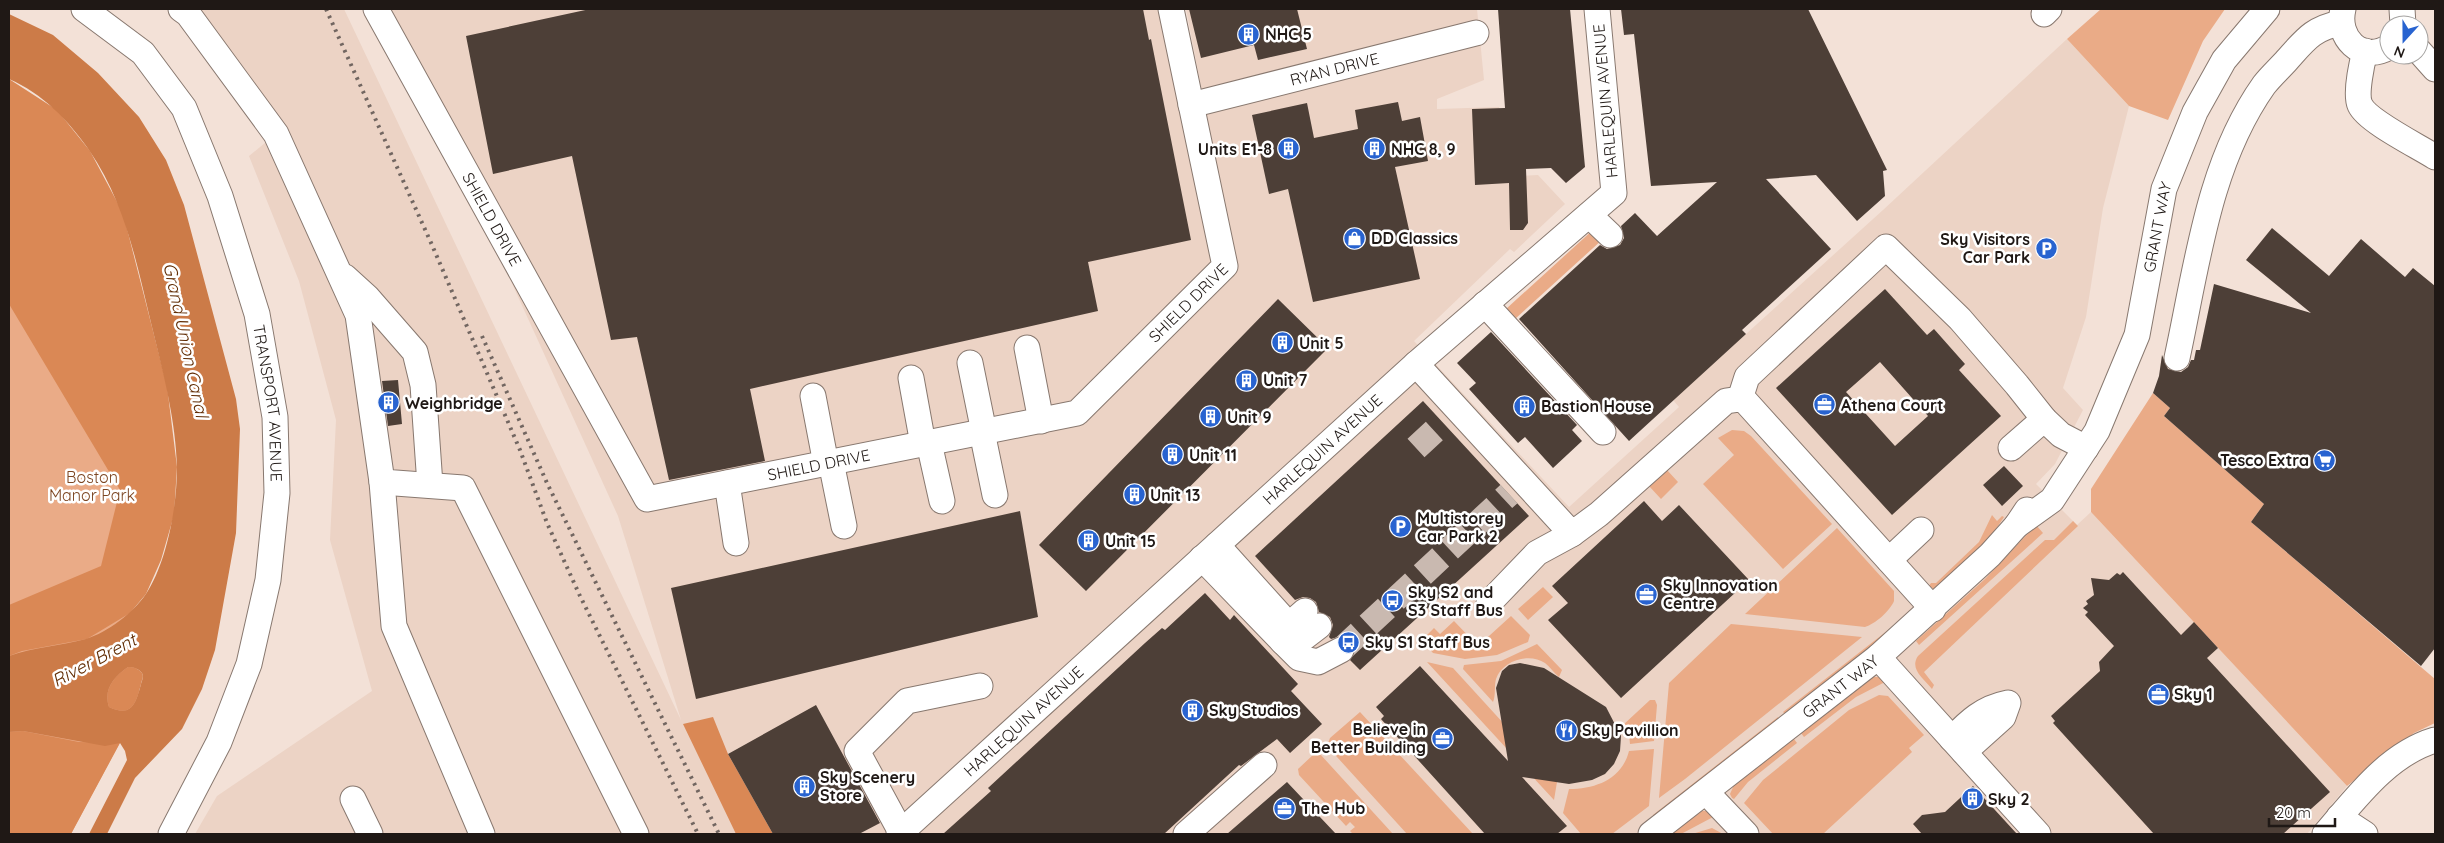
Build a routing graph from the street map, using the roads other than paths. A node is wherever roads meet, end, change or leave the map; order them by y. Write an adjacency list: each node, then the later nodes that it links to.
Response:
1 (84, 9): 54 (street, TRANSPORT AVENUE)
2 (181, 9): 14 (street)
3 (376, 9): 32 (street, SHIELD DRIVE)
4 (1171, 9): 10 (street, SHIELD DRIVE)
5 (1597, 9): 12 (street, HARLEQUIN AVENUE)
6 (2267, 9): 29 (street, GRANT WAY)
7 (2342, 16): 9 (street); 17 (street)
8 (1476, 33): 10 (street, RYAN DRIVE)
9 (2377, 49): 11 (street)
10 (1190, 104): 24 (street, SHIELD DRIVE)
11 (2435, 157)
12 (1589, 215): 13 (street); 15 (street, HARLEQUIN AVENUE)
13 (1610, 235)
14 (338, 271): 31 (street); 33 (street)
15 (1485, 304): 18 (street, HARLEQUIN AVENUE); 26 (street)
16 (1028, 348): 24 (street)
17 (2177, 358)
18 (1421, 359): 38 (street); 40 (street, HARLEQUIN AVENUE)
19 (970, 363): 25 (street)
20 (911, 378): 27 (street)
21 (813, 396): 30 (street)
22 (1740, 399): 23 (street); 38 (street); 41 (street)
23 (2044, 419): 28 (street); 29 (street)
24 (1041, 421): 25 (street, SHIELD DRIVE)
25 (983, 432): 27 (street, SHIELD DRIVE); 34 (street)
26 (1603, 432)
27 (926, 443): 30 (street, SHIELD DRIVE); 35 (street)
28 (2011, 448)
29 (2082, 454): 43 (street, GRANT WAY)
30 (828, 463): 32 (street, SHIELD DRIVE); 36 (street)
31 (382, 482): 33 (street); 56 (street)
32 (726, 483): 39 (street)
33 (430, 485): 57 (street)
34 (995, 495)
35 (942, 501)
36 (844, 526)
37 (1921, 530): 41 (street)
38 (1572, 534): 42 (street)
39 (736, 543)
40 (1209, 552): 44 (street); 44 (street); 53 (street, HARLEQUIN AVENUE)
41 (1889, 560): 43 (street)
42 (1489, 603)
43 (1933, 609): 46 (street, GRANT WAY)
44 (1283, 642): 45 (street)
45 (1341, 650)
46 (1878, 657): 50 (street, GRANT WAY); 61 (street)
47 (980, 686): 53 (street)
48 (2435, 740): 52 (street)
49 (1264, 765): 58 (street)
50 (1706, 792): 59 (street, GRANT WAY); 60 (street)
51 (353, 799): 55 (street)
52 (2332, 826): 62 (street)
53 (900, 833)
54 (171, 834)
55 (370, 834)
56 (482, 834)
57 (636, 834)
58 (1186, 834)
59 (1650, 834)
60 (1746, 834)
61 (2038, 834)
62 (2365, 834)

